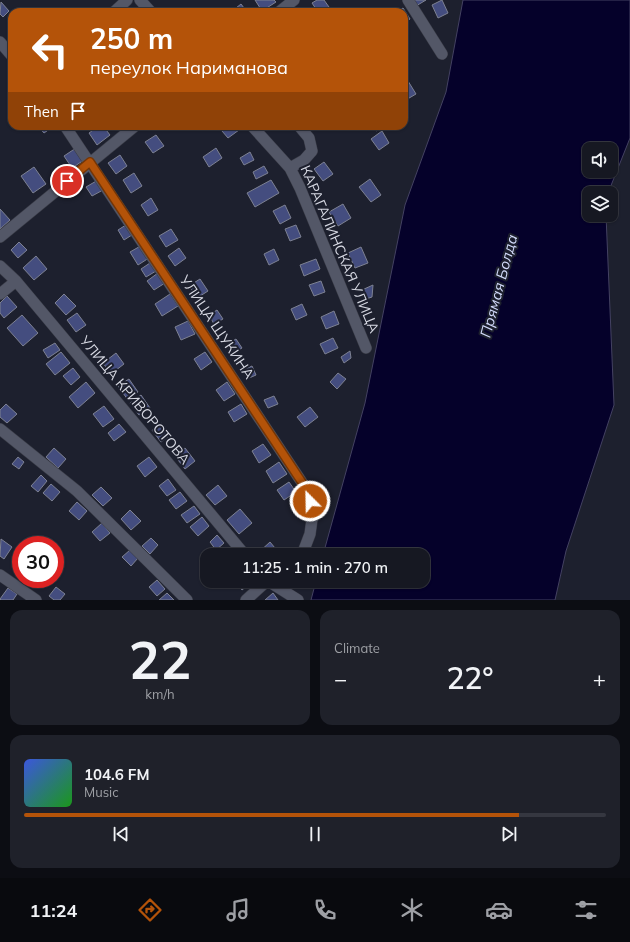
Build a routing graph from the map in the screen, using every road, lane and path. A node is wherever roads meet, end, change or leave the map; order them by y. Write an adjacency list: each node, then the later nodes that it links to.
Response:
1 (127, 0): 5 (street)
2 (140, 0): 6 (street)
3 (294, 0): 7 (street)
4 (408, 0): 10 (street)
5 (118, 8)
6 (147, 8)
7 (284, 8)
8 (0, 42): 9 (street)
9 (8, 51)
10 (442, 54)
11 (68, 130): 15 (street, УЛИЦА ЩУКИНА)
12 (130, 130): 15 (street)
13 (256, 130): 16 (street, КАРАГАЛИНСКАЯ УЛИЦА)
14 (302, 130): 16 (street)
15 (90, 162): 17 (street); 24 (street, УЛИЦА ЩУКИНА)
16 (290, 168): 21 (street, КАРАГАЛИНСКАЯ УЛИЦА)
17 (0, 237)
18 (0, 266): 19 (street, УЛИЦА КРИВОРОТОВА)
19 (16, 281): 20 (street); 23 (street, УЛИЦА КРИВОРОТОВА)
20 (0, 294)
21 (366, 348)
22 (0, 429): 29 (street)
23 (239, 548)
24 (305, 548)
25 (0, 575): 28 (street)
26 (260, 588): 30 (street)
27 (279, 588): 31 (street)
28 (36, 600)
29 (187, 600)
30 (246, 600)
31 (298, 600)

